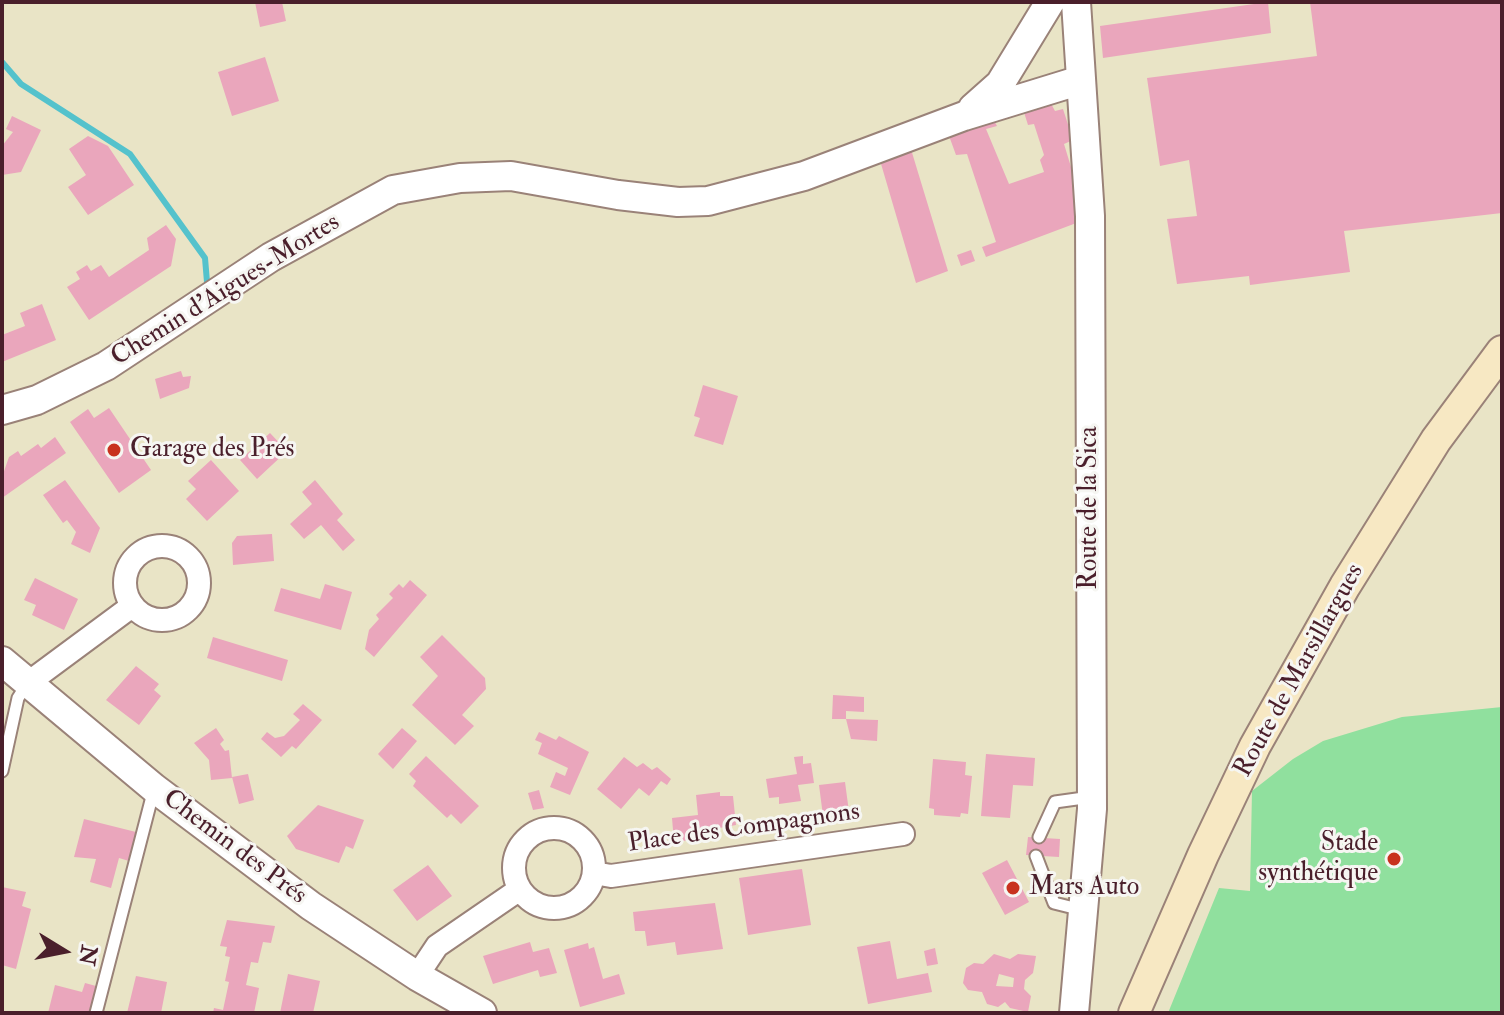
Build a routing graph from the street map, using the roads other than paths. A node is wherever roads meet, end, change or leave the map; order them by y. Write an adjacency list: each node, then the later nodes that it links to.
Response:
1 (1050, 2): 4 (street, Chemin d'Aigues-Mortes)
2 (1076, 2): 3 (street, Route de la Sica)
3 (1081, 80): 4 (street, Chemin d'Aigues-Mortes); 12 (street, Route de la Sica)
4 (964, 116): 6 (street, Chemin d'Aigues-Mortes)
5 (1502, 351): 23 (main road, Route de Marsillargues)
6 (2, 410)
7 (132, 606): 9 (street)
8 (2, 661): 9 (street, Chemin des Prés)
9 (28, 683): 10 (lane); 11 (street, Chemin des Prés)
10 (2, 771)
11 (154, 788): 19 (street, Chemin des Prés); 20 (lane)
12 (1092, 797): 14 (lane); 18 (street, Route de la Sica)
13 (903, 834): 16 (street, Place des Compagnons)
14 (1039, 837)
15 (1036, 856): 18 (lane)
16 (594, 873): 17 (street, Place des Compagnons); 17 (street, Place des Compagnons)
17 (520, 889): 19 (street)
18 (1084, 911): 22 (street, Route de la Sica)
19 (417, 976): 21 (street, Chemin des Prés)
20 (96, 1013)
21 (482, 1013)
22 (1074, 1013)
23 (1134, 1013)

